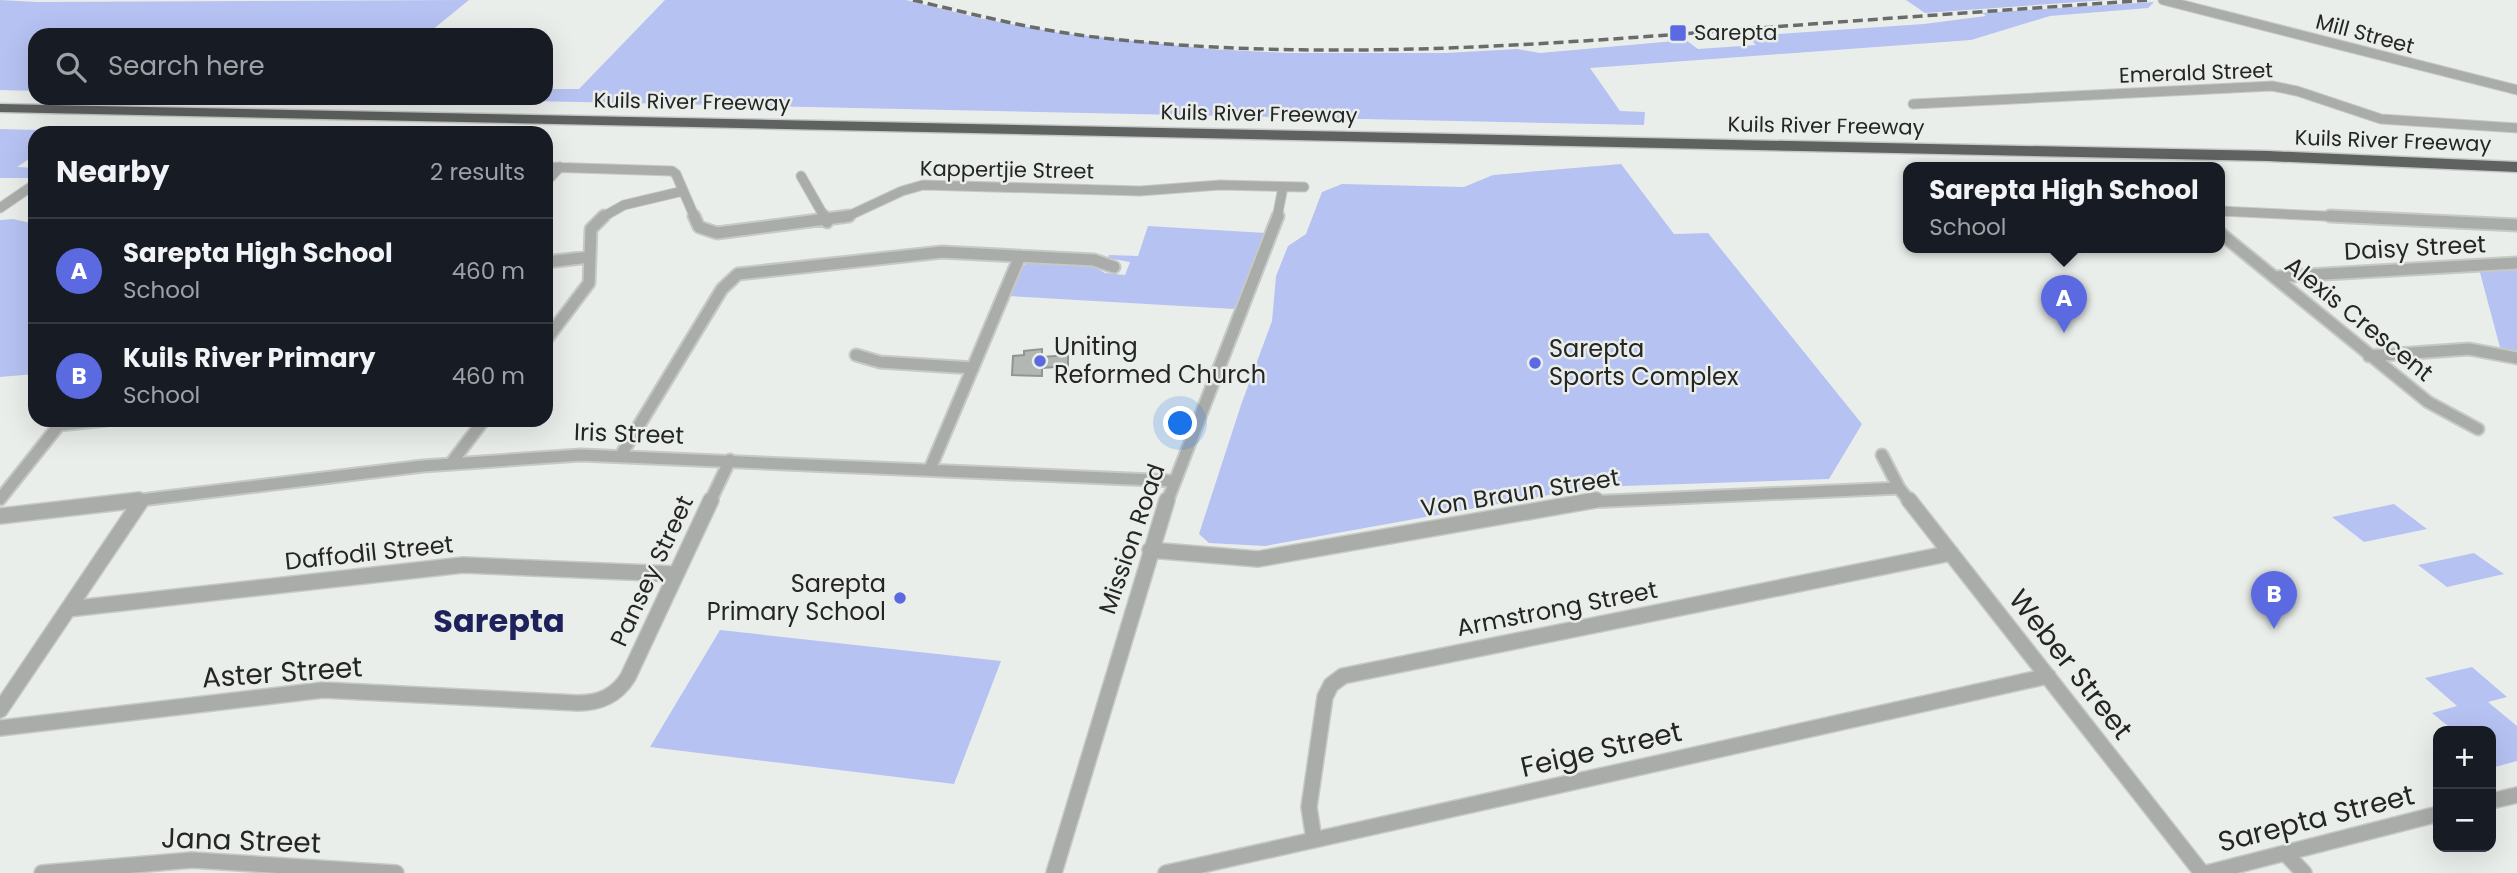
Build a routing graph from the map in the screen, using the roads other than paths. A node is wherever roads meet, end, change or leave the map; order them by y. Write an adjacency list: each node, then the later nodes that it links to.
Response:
1 (2166, 1): 2 (street, Mill Street)
2 (2517, 90)
3 (0, 96): 4 (highway)
4 (28, 97)
5 (1913, 104): 8 (street, Emerald Street)
6 (407, 105): 9 (highway, Kuils River Freeway)
7 (0, 108): 12 (highway, Kuils River Freeway)
8 (2517, 128)
9 (2517, 155)
10 (553, 167): 11 (street, Kappertjie Street)
11 (560, 167): 13 (street); 18 (street, Kappertjie Street)
12 (2517, 167)
13 (553, 174)
14 (801, 176): 23 (street)
15 (1283, 187): 16 (street, Kappertjie Street); 23 (street, Kappertjie Street); 45 (street, Mission Road)
16 (1304, 187)
17 (28, 189): 20 (street)
18 (683, 191): 23 (street, Kappertjie Street); 27 (street)
19 (0, 198): 20 (street)
20 (15, 198): 21 (street)
21 (0, 208)
22 (2225, 211): 24 (street)
23 (827, 222)
24 (2517, 225)
25 (2225, 237): 31 (street, Alexis Crescent)
26 (1020, 256): 30 (street); 36 (street); 41 (street)
27 (590, 257): 28 (street); 32 (street)
28 (553, 261)
29 (2517, 263): 31 (street, Daisy Street)
30 (1114, 267)
31 (2274, 277): 34 (street, Alexis Crescent)
32 (553, 331)
33 (856, 355): 36 (street)
34 (2369, 356): 35 (street); 39 (street, Alexis Crescent)
35 (2517, 358)
36 (973, 368): 44 (street)
37 (57, 427): 47 (street)
38 (479, 427): 43 (street)
39 (2478, 429)
40 (1882, 454): 46 (street, Weber Street)
41 (621, 455): 42 (street, Iris Street); 43 (street, Iris Street)
42 (730, 460): 44 (street, Iris Street); 52 (street, Pansey Street)
43 (452, 462): 48 (street, Iris Street)
44 (930, 469): 45 (street, Iris Street)
45 (1175, 481): 50 (street, Mission Road)
46 (1899, 488): 50 (street, Von Braun Street); 51 (street, Weber Street)
47 (0, 499)
48 (141, 501): 49 (street, Iris Street); 53 (street)
49 (0, 516)
50 (1150, 550): 65 (street, Mission Road)
51 (1951, 553): 54 (street, Weber Street); 61 (street, Armstrong Street)
52 (676, 574): 53 (street, Daffodil Street); 55 (street, Pansey Street)
53 (68, 609): 56 (street)
54 (2048, 677): 61 (street, Feige Street); 67 (street, Weber Street)
55 (610, 696): 57 (street, Aster Street)
56 (0, 710)
57 (0, 728)
58 (2517, 795): 59 (street)
59 (2496, 800)
60 (2433, 815): 62 (street, Sarepta Street)
61 (1314, 840): 66 (street, Feige Street)
62 (2285, 853): 67 (street, Sarepta Street); 68 (street)
63 (42, 873): 64 (street, Jana Street)
64 (396, 873)
65 (1054, 873)
66 (1166, 873)
67 (2205, 873)
68 (2304, 873)

